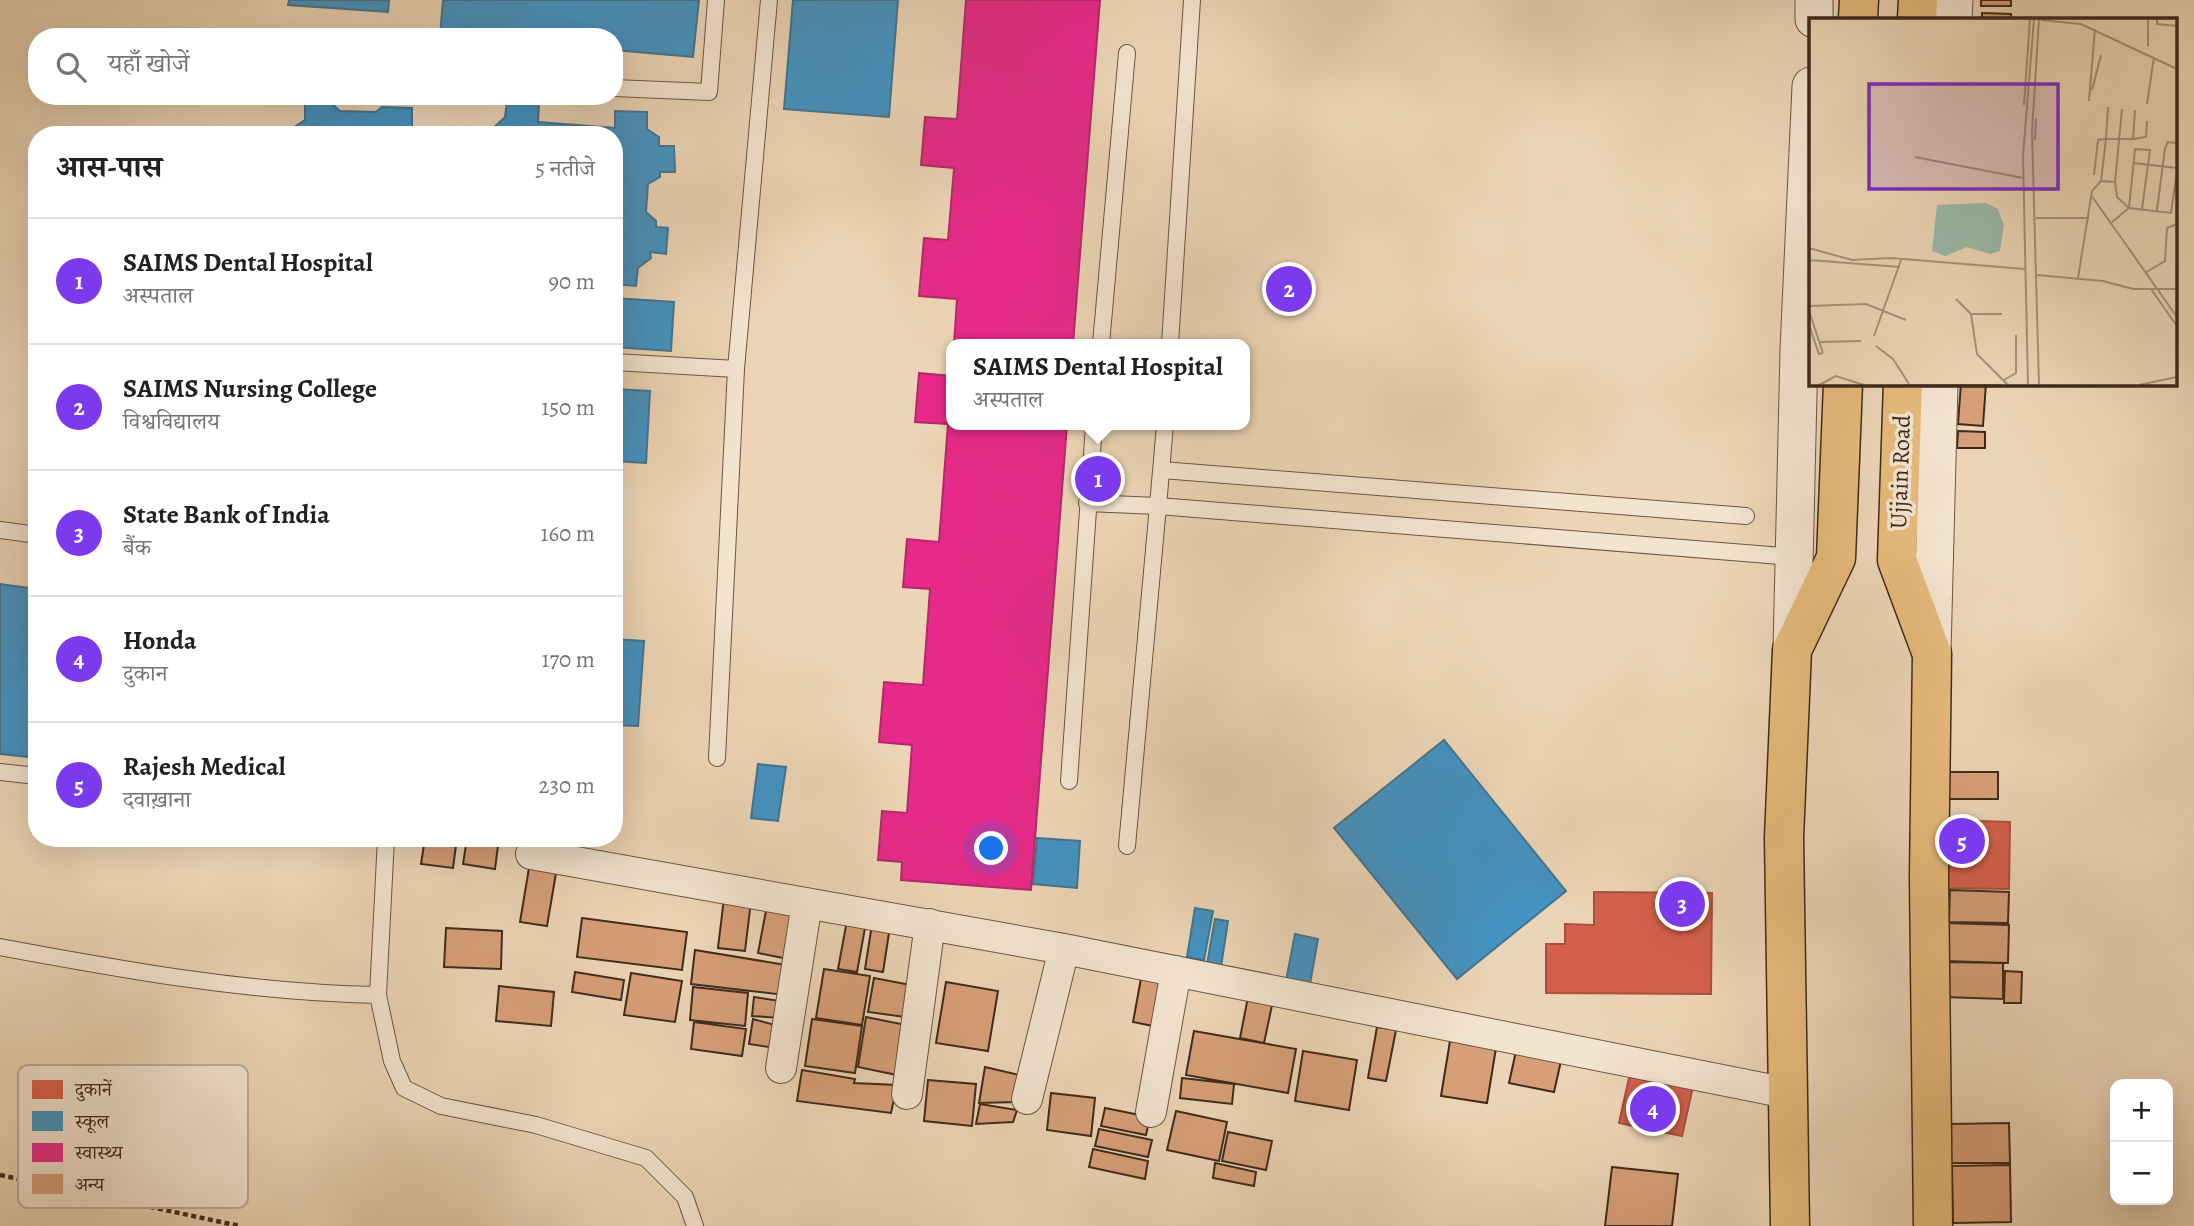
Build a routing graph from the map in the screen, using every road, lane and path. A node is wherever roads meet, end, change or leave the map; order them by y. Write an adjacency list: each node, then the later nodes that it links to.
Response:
1 (716, 0): 13 (lane)
2 (769, 0): 18 (lane)
3 (1192, 0): 16 (lane)
4 (1814, 0): 8 (street)
5 (1859, 0): 9 (main road)
6 (1918, 0): 10 (main road)
7 (1954, 0): 11 (street)
8 (1814, 18)
9 (1858, 18)
10 (1917, 18)
11 (1953, 18)
12 (1126, 53): 15 (lane)
13 (623, 88)
14 (1809, 141): 30 (street)
15 (1101, 339)
16 (1170, 339)
17 (623, 363): 18 (lane)
18 (736, 369): 33 (lane)
19 (1843, 385): 31 (main road)
20 (1903, 385): 32 (main road, Ujjain Road)
21 (1939, 385): 32 (street)
22 (1094, 430): 25 (lane)
23 (1165, 430): 24 (lane)
24 (1162, 470): 26 (lane); 27 (lane)
25 (1087, 503): 26 (lane); 36 (lane)
26 (1158, 506): 30 (lane); 37 (lane)
27 (1746, 516)
28 (0, 530): 29 (lane)
29 (28, 534)
30 (1794, 557): 31 (street)
31 (1792, 650): 47 (main road)
32 (1932, 654): 57 (main road)
33 (717, 758)
34 (0, 772): 35 (lane)
35 (28, 775)
36 (1069, 780)
37 (1127, 846)
38 (386, 847): 45 (lane)
39 (531, 854): 40 (street)
40 (807, 903): 41 (street); 46 (street)
41 (930, 925): 43 (street); 48 (street)
42 (0, 947): 45 (lane)
43 (1064, 949): 44 (street); 49 (street)
44 (1176, 971): 47 (street); 50 (street)
45 (378, 995): 55 (lane)
46 (781, 1068)
47 (1787, 1093): 56 (main road)
48 (907, 1094)
49 (1027, 1099)
50 (1151, 1112)
51 (0, 1175): 52 (path)
52 (18, 1179)
53 (155, 1208): 54 (path)
54 (240, 1226)
55 (695, 1226)
56 (1790, 1226)
57 (1933, 1226)

